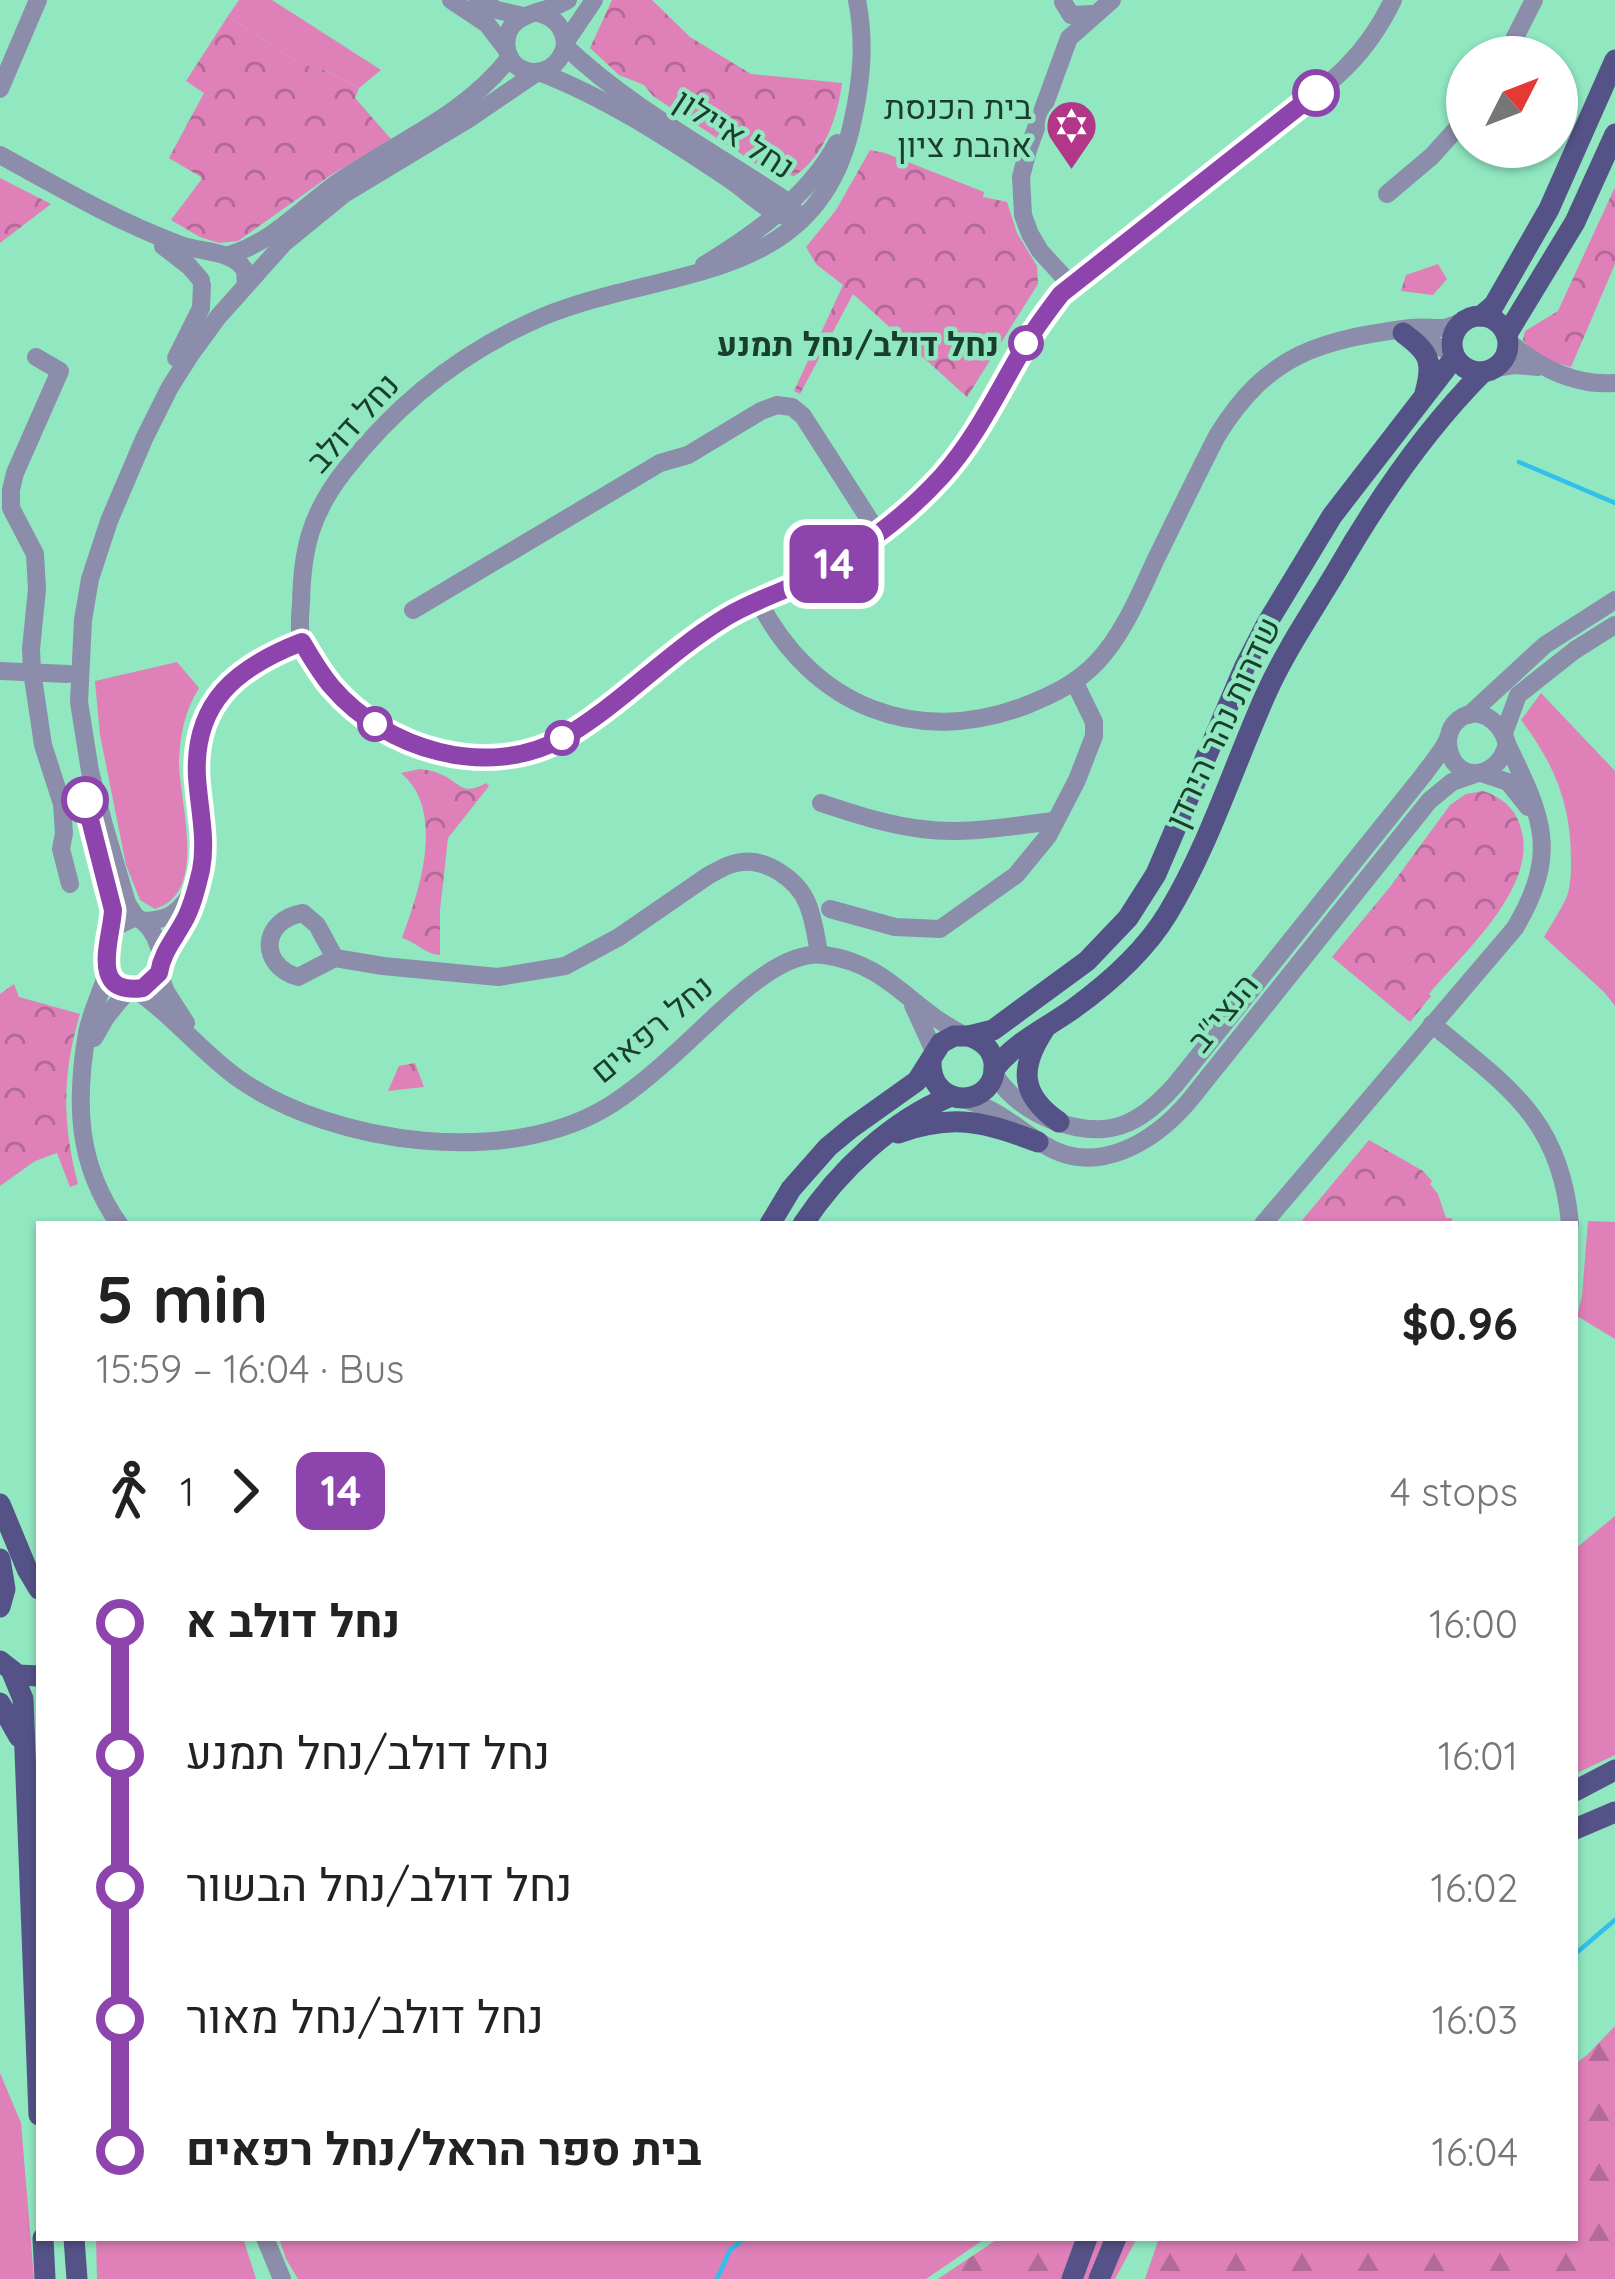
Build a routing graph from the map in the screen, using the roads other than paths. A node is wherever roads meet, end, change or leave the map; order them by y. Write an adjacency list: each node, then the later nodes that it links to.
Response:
1 (38, 0): 19 (street)
2 (451, 0): 16 (street)
3 (478, 0): 12 (street)
4 (568, 0): 12 (street)
5 (594, 0): 15 (street)
6 (856, 0): 20 (street, נחל דולב)
7 (1112, 0): 11 (street)
8 (1393, 0): 31 (street)
9 (1534, 0): 13 (street)
10 (1062, 1): 11 (street); 14 (street)
11 (1095, 13): 14 (street)
12 (531, 15): 15 (street); 16 (street)
13 (1516, 36)
14 (1069, 38): 31 (street)
15 (566, 45): 18 (street); 25 (street, נחל איילון)
16 (509, 54): 18 (street); 28 (street)
17 (1615, 60): 33 (main road)
18 (538, 73): 25 (street, נחל איילון); 32 (street)
19 (0, 89)
20 (854, 113): 25 (street, נחל דולב); 26 (street, נחל דולב)
21 (1615, 134): 35 (main road)
22 (1446, 140): 24 (street)
23 (0, 155): 27 (street)
24 (1387, 194)
25 (782, 208): 26 (street, נחל איילון); 29 (street, נחל דולב)
26 (801, 220): 29 (street, נחל דולב)
27 (145, 232): 28 (street); 30 (street)
28 (224, 255): 30 (street); 32 (street)
29 (689, 274): 47 (street, נחל דולב)
30 (202, 282): 32 (street); 50 (street)
31 (1071, 285): 42 (street)
32 (241, 291): 62 (street)
33 (1473, 318): 34 (street); 35 (main road); 36 (main road)
34 (1400, 332): 36 (street); 41 (main road); 51 (street)
35 (1507, 338): 38 (street); 39 (main road)
36 (1454, 356): 39 (main road); 41 (main road, שדרות נהר הירדן)
37 (36, 357): 49 (street)
38 (1545, 368): 39 (street); 40 (street)
39 (1489, 370): 71 (main road, שדרות נהר הירדן)
40 (1615, 383)
41 (1420, 404): 72 (main road, שדרות נהר הירדן)
42 (878, 533): 44 (street); 45 (street)
43 (1615, 599): 52 (street)
44 (758, 600): 47 (street); 51 (street)
45 (413, 610)
46 (1615, 626): 53 (street)
47 (302, 642): 60 (street)
48 (0, 671): 49 (street)
49 (32, 671): 50 (street); 59 (street)
50 (68, 674): 63 (street)
51 (1075, 683): 57 (street)
52 (1469, 715): 53 (street); 54 (street)
53 (1506, 738): 55 (street); 58 (street)
54 (1448, 739): 55 (street); 78 (street, הנצי"ב)
55 (1479, 773): 58 (street); 79 (street, הנצי"ב)
56 (821, 803): 57 (street)
57 (1054, 821): 61 (street)
58 (1540, 832): 70 (street)
59 (70, 884)
60 (196, 888): 62 (street); 66 (street)
61 (830, 909)
62 (140, 919): 63 (street); 66 (street)
63 (112, 928): 67 (street)
64 (819, 953): 65 (street); 69 (street); 75 (street, נחל רפאים)
65 (335, 958)
66 (160, 967): 68 (street); 75 (street, נחל רפאים)
67 (108, 970): 68 (street); 73 (street)
68 (133, 990): 73 (street); 75 (street, נחל רפאים)
69 (910, 1000): 72 (street); 74 (street)
70 (1432, 1024): 84 (street); 85 (street)
71 (1048, 1025): 76 (main road, שדרות נהר הירדן); 78 (main road)
72 (966, 1035): 74 (main road); 76 (main road)
73 (86, 1053): 81 (street)
74 (933, 1056): 77 (main road); 82 (main road)
75 (214, 1060)
76 (994, 1072): 77 (main road); 78 (street, הנצי"ב)
77 (956, 1098): 79 (street, הנצי"ב); 80 (main road)
78 (1059, 1122)
79 (1038, 1142): 80 (main road)
80 (872, 1149): 83 (main road)
81 (117, 1221)
82 (772, 1221)
83 (805, 1221)
84 (1266, 1221)
85 (1569, 1221)
86 (0, 1502): 87 (main road); 89 (main road)
87 (36, 1552)
88 (0, 1558): 91 (main road)
89 (36, 1586)
90 (36, 1593): 91 (main road)
91 (0, 1608)
92 (4, 1667): 93 (main road); 95 (main road)
93 (36, 1676)
94 (0, 1703): 95 (main road)
95 (26, 1760): 100 (main road)
96 (1615, 1771): 97 (main road)
97 (1578, 1790)
98 (1615, 1811): 99 (main road)
99 (1578, 1827)
100 (36, 2032)
101 (44, 2241): 106 (main road)
102 (74, 2241): 107 (main road)
103 (266, 2241): 108 (street)
104 (1087, 2241): 109 (main road)
105 (1115, 2241): 110 (main road)
106 (45, 2279)
107 (77, 2279)
108 (282, 2279)
109 (1072, 2279)
110 (1100, 2279)

